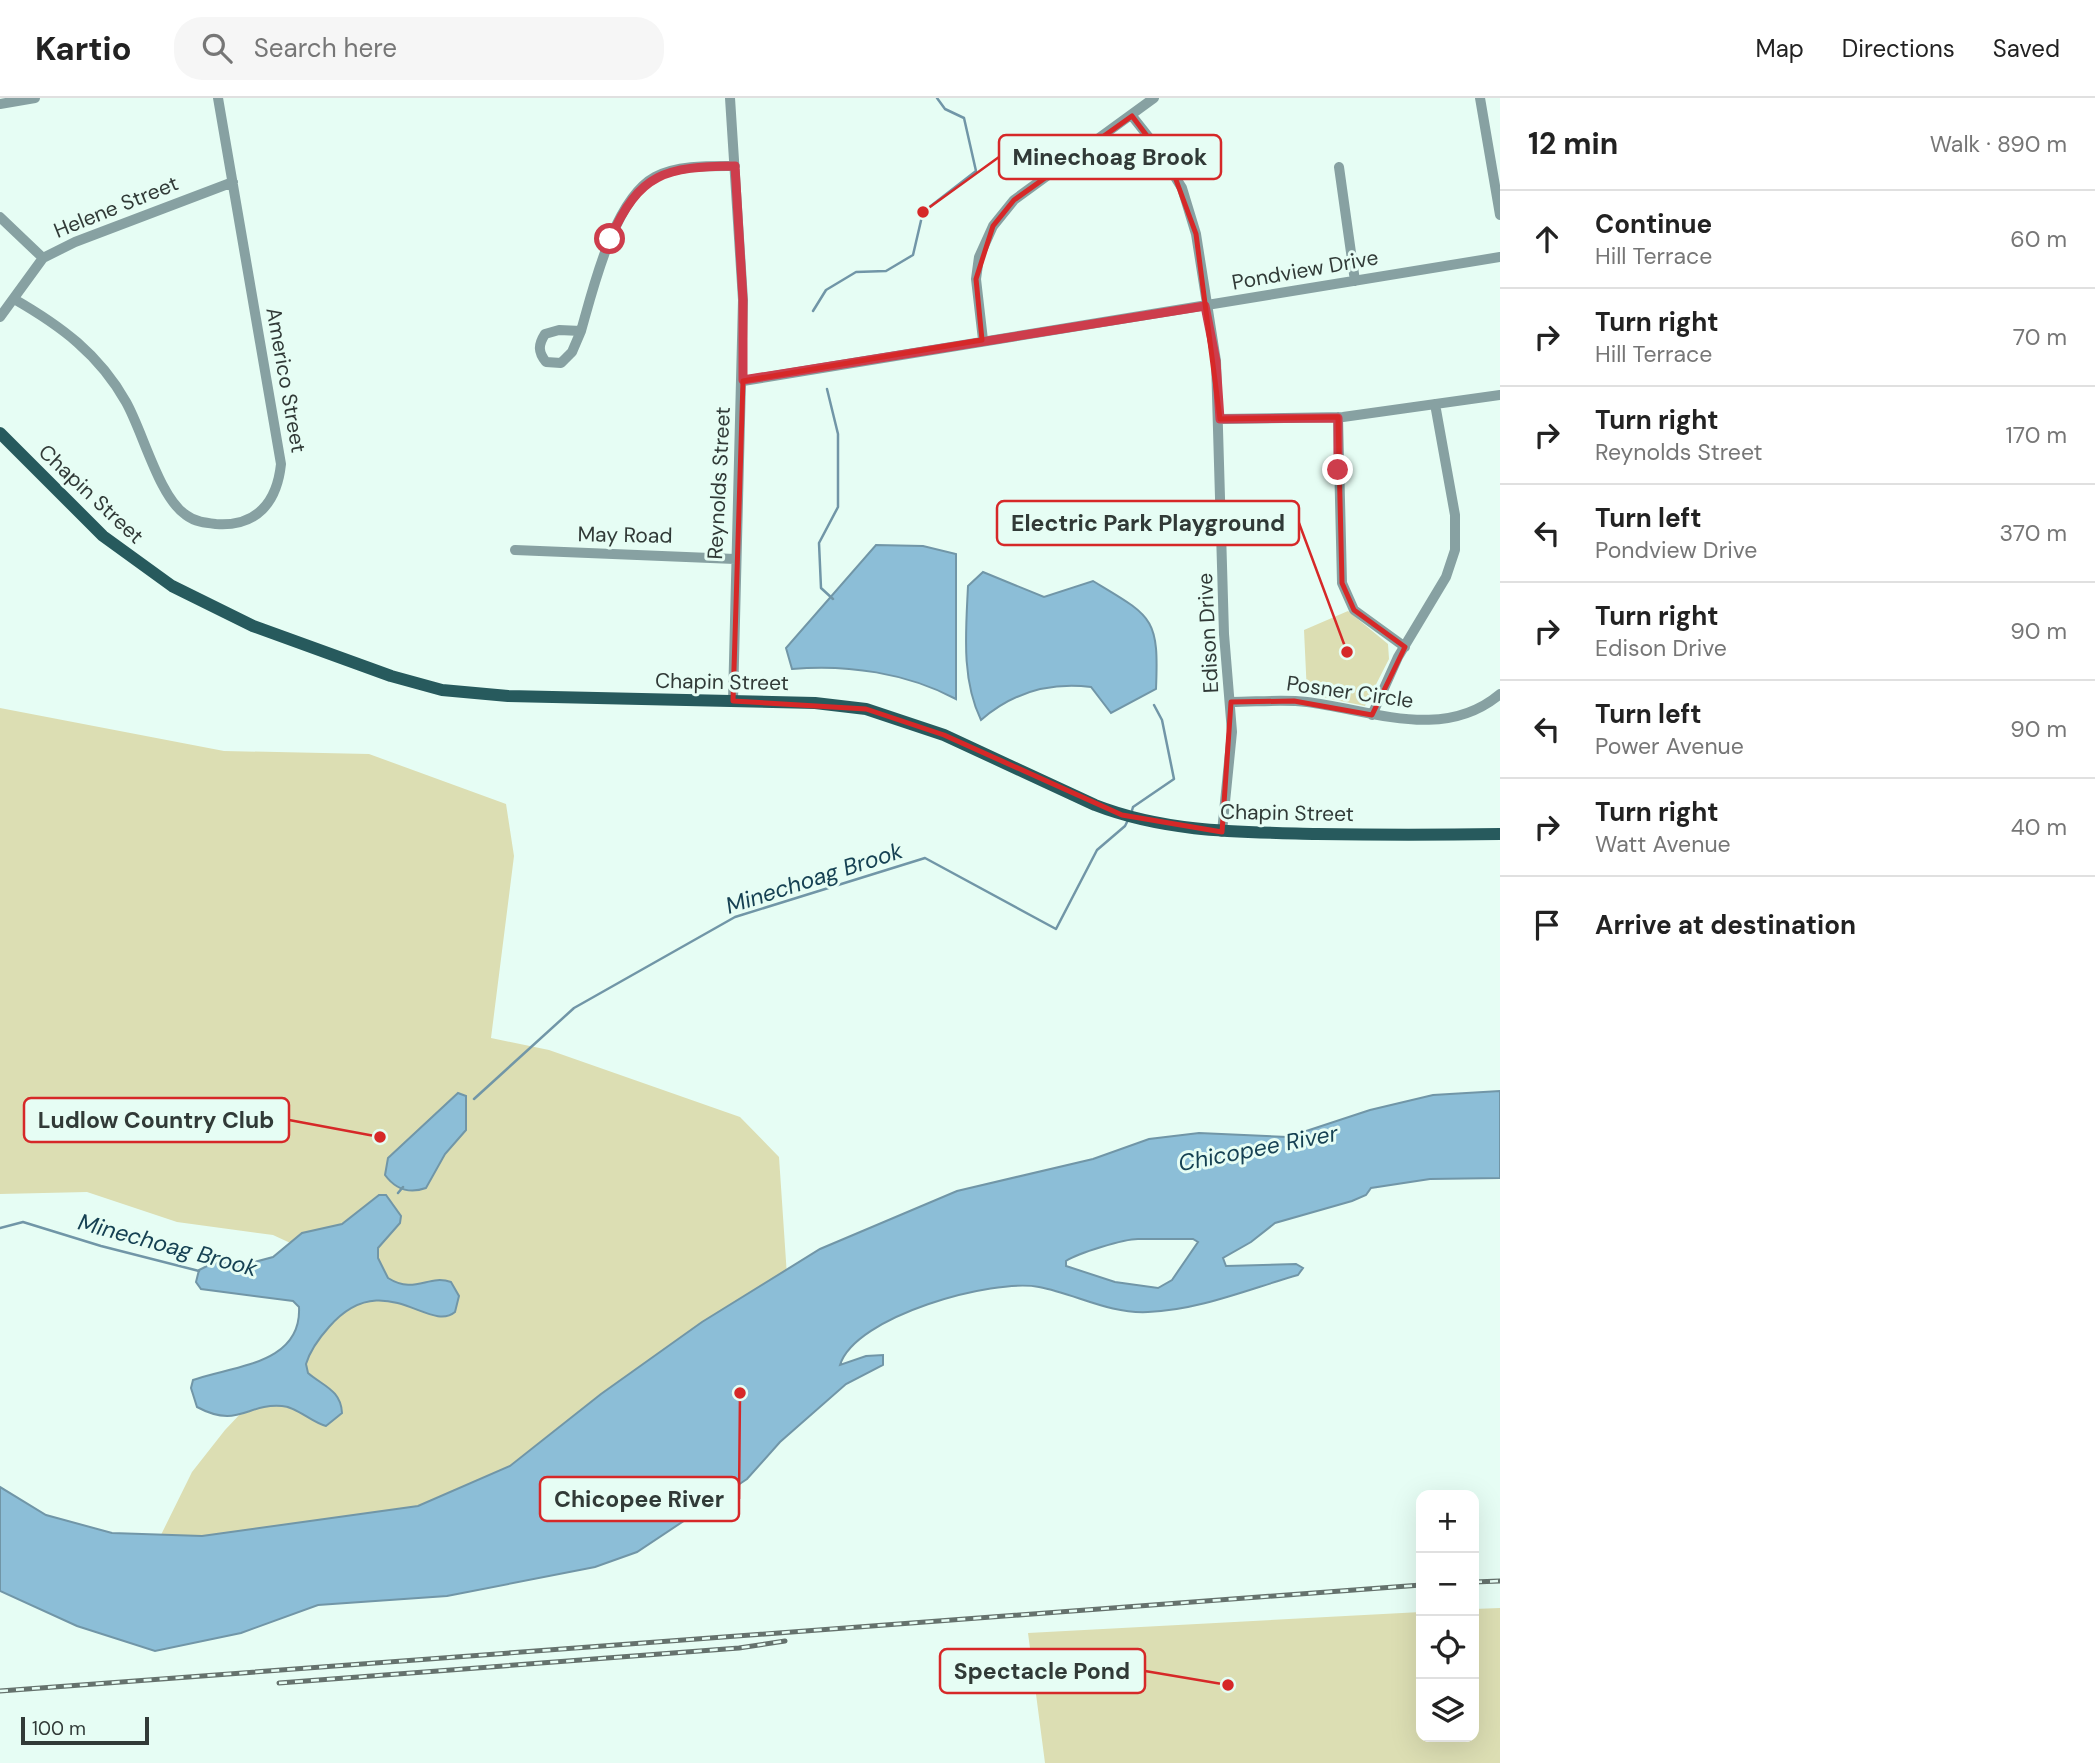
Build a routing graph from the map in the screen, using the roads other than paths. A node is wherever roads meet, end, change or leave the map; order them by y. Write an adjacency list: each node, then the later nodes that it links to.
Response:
1 (35, 98): 6 (street)
2 (219, 98): 10 (street, Americo Street)
3 (730, 98): 8 (street, Reynolds Street)
4 (1154, 98): 7 (street)
5 (1480, 98): 11 (street)
6 (0, 104)
7 (1132, 116): 17 (street, Edison Drive); 20 (street)
8 (735, 166): 19 (street); 21 (street, Reynolds Street)
9 (1339, 167): 15 (street)
10 (233, 182): 14 (street, Helene Street); 16 (street, Americo Street)
11 (1500, 215)
12 (0, 217): 14 (street)
13 (1500, 257): 15 (street, Pondview Drive)
14 (43, 258): 16 (street, Helene Street)
15 (1355, 281): 17 (street, Pondview Drive)
16 (14, 299): 18 (street, Helene Street)
17 (1205, 306): 20 (street, Pondview Drive); 25 (street, Edison Drive)
18 (0, 317)
19 (581, 331)
20 (983, 340): 21 (street, Pondview Drive)
21 (743, 380): 28 (street, Reynolds Street)
22 (1500, 395): 23 (street)
23 (1435, 404): 24 (street); 29 (street)
24 (1338, 418): 25 (street); 29 (street)
25 (1220, 419): 32 (street, Edison Drive)
26 (0, 433): 31 (main road, Chapin Street)
27 (515, 550): 28 (street, May Road)
28 (735, 559): 31 (street, Reynolds Street)
29 (1405, 647): 33 (street)
30 (1500, 694): 33 (street, Posner Circle)
31 (733, 701): 34 (main road, Chapin Street)
32 (1231, 702): 33 (street, Posner Circle); 34 (street, Edison Drive)
33 (1372, 715)
34 (1222, 832): 35 (main road, Chapin Street)
35 (1500, 834)

